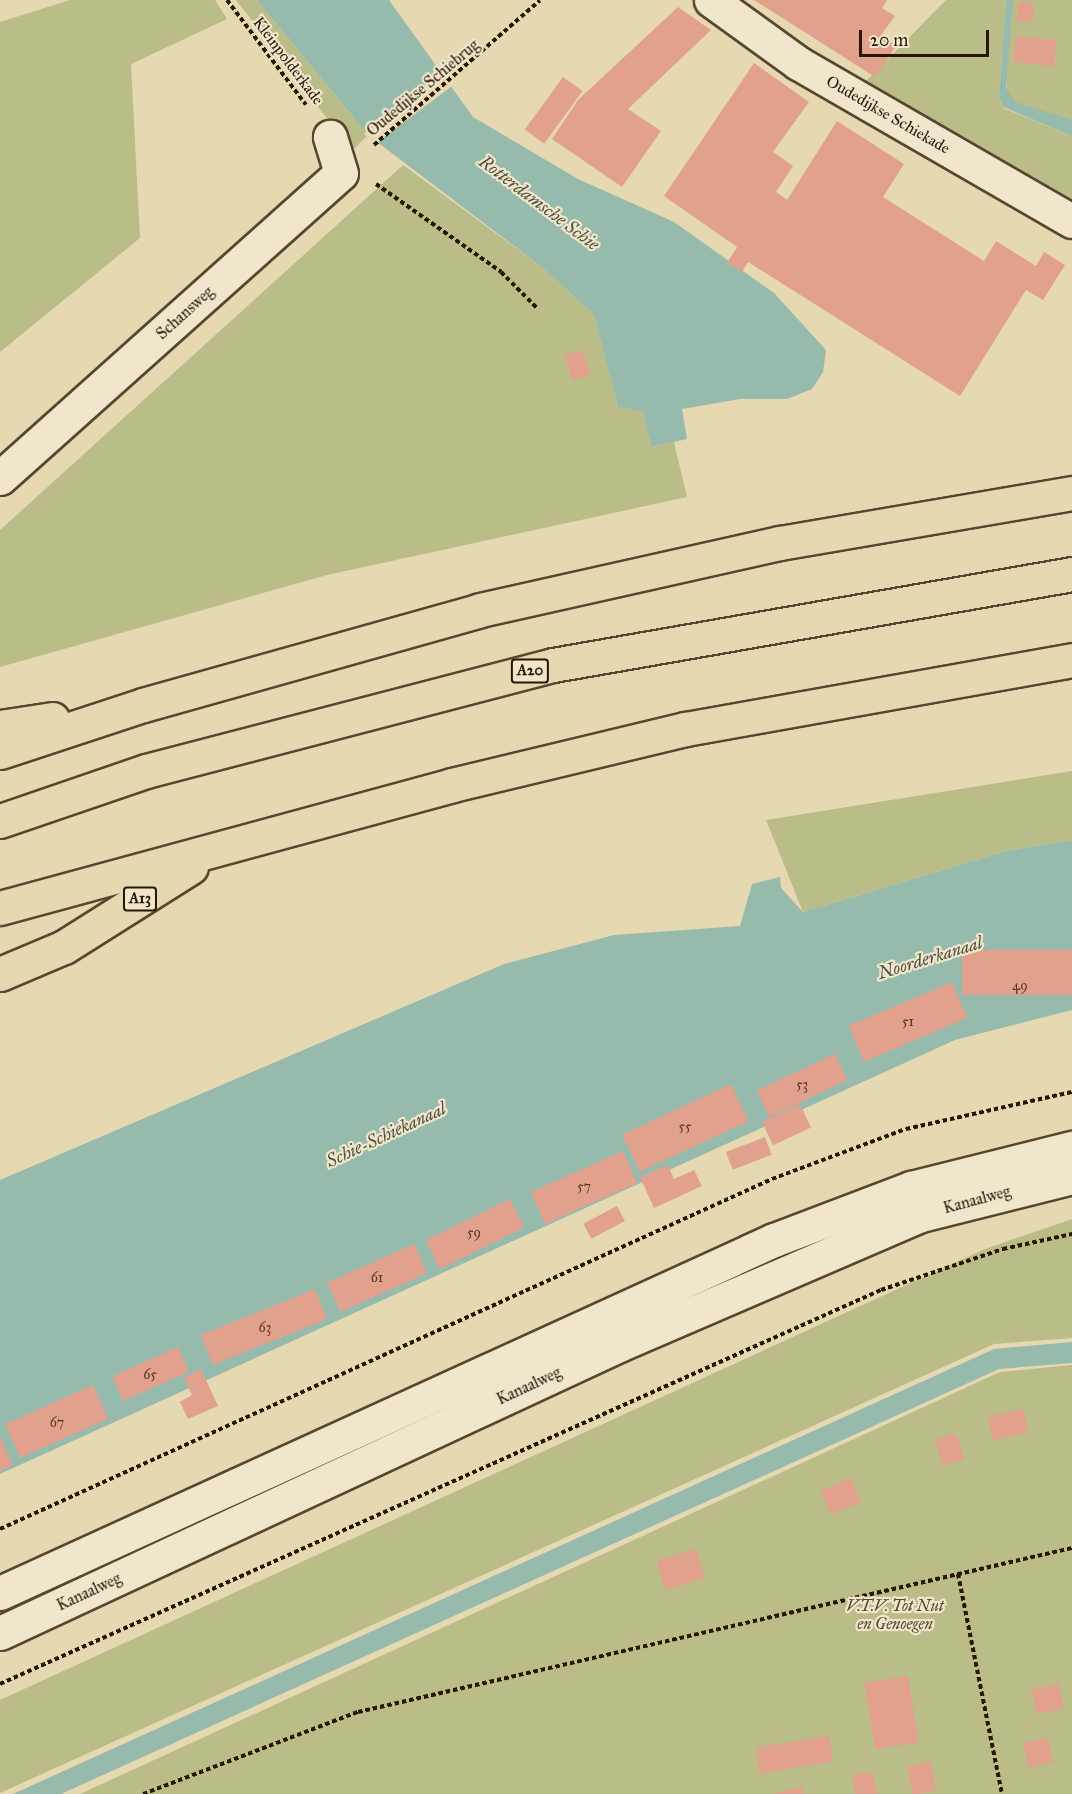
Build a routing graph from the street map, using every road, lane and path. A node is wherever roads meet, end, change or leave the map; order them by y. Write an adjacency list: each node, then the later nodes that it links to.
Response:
1 (227, 0): 4 (path, Kleinpolderkade)
2 (540, 0): 5 (path, Oudedijkse Schiebrug)
3 (711, 0): 7 (main road, Oudedijkse Schiekade)
4 (330, 137): 9 (main road, Schansweg)
5 (370, 148)
6 (369, 179): 8 (path)
7 (1072, 221)
8 (537, 308)
9 (0, 478)
10 (1072, 493): 13 (highway)
11 (1072, 574): 16 (highway, A20)
12 (1072, 660): 17 (highway)
13 (143, 705): 14 (highway); 15 (highway)
14 (0, 727)
15 (0, 752)
16 (0, 821)
17 (215, 852): 18 (highway); 19 (highway, A13)
18 (0, 908)
19 (2, 974)
20 (1072, 1092): 24 (path)
21 (1072, 1148): 27 (main road, Kanaalweg)
22 (1072, 1177): 28 (main road, Kanaalweg)
23 (1072, 1234): 29 (path)
24 (0, 1529)
25 (1072, 1548): 26 (path)
26 (958, 1574): 30 (path); 31 (path)
27 (0, 1593)
28 (0, 1633)
29 (0, 1684)
30 (143, 1794)
31 (1002, 1794)

